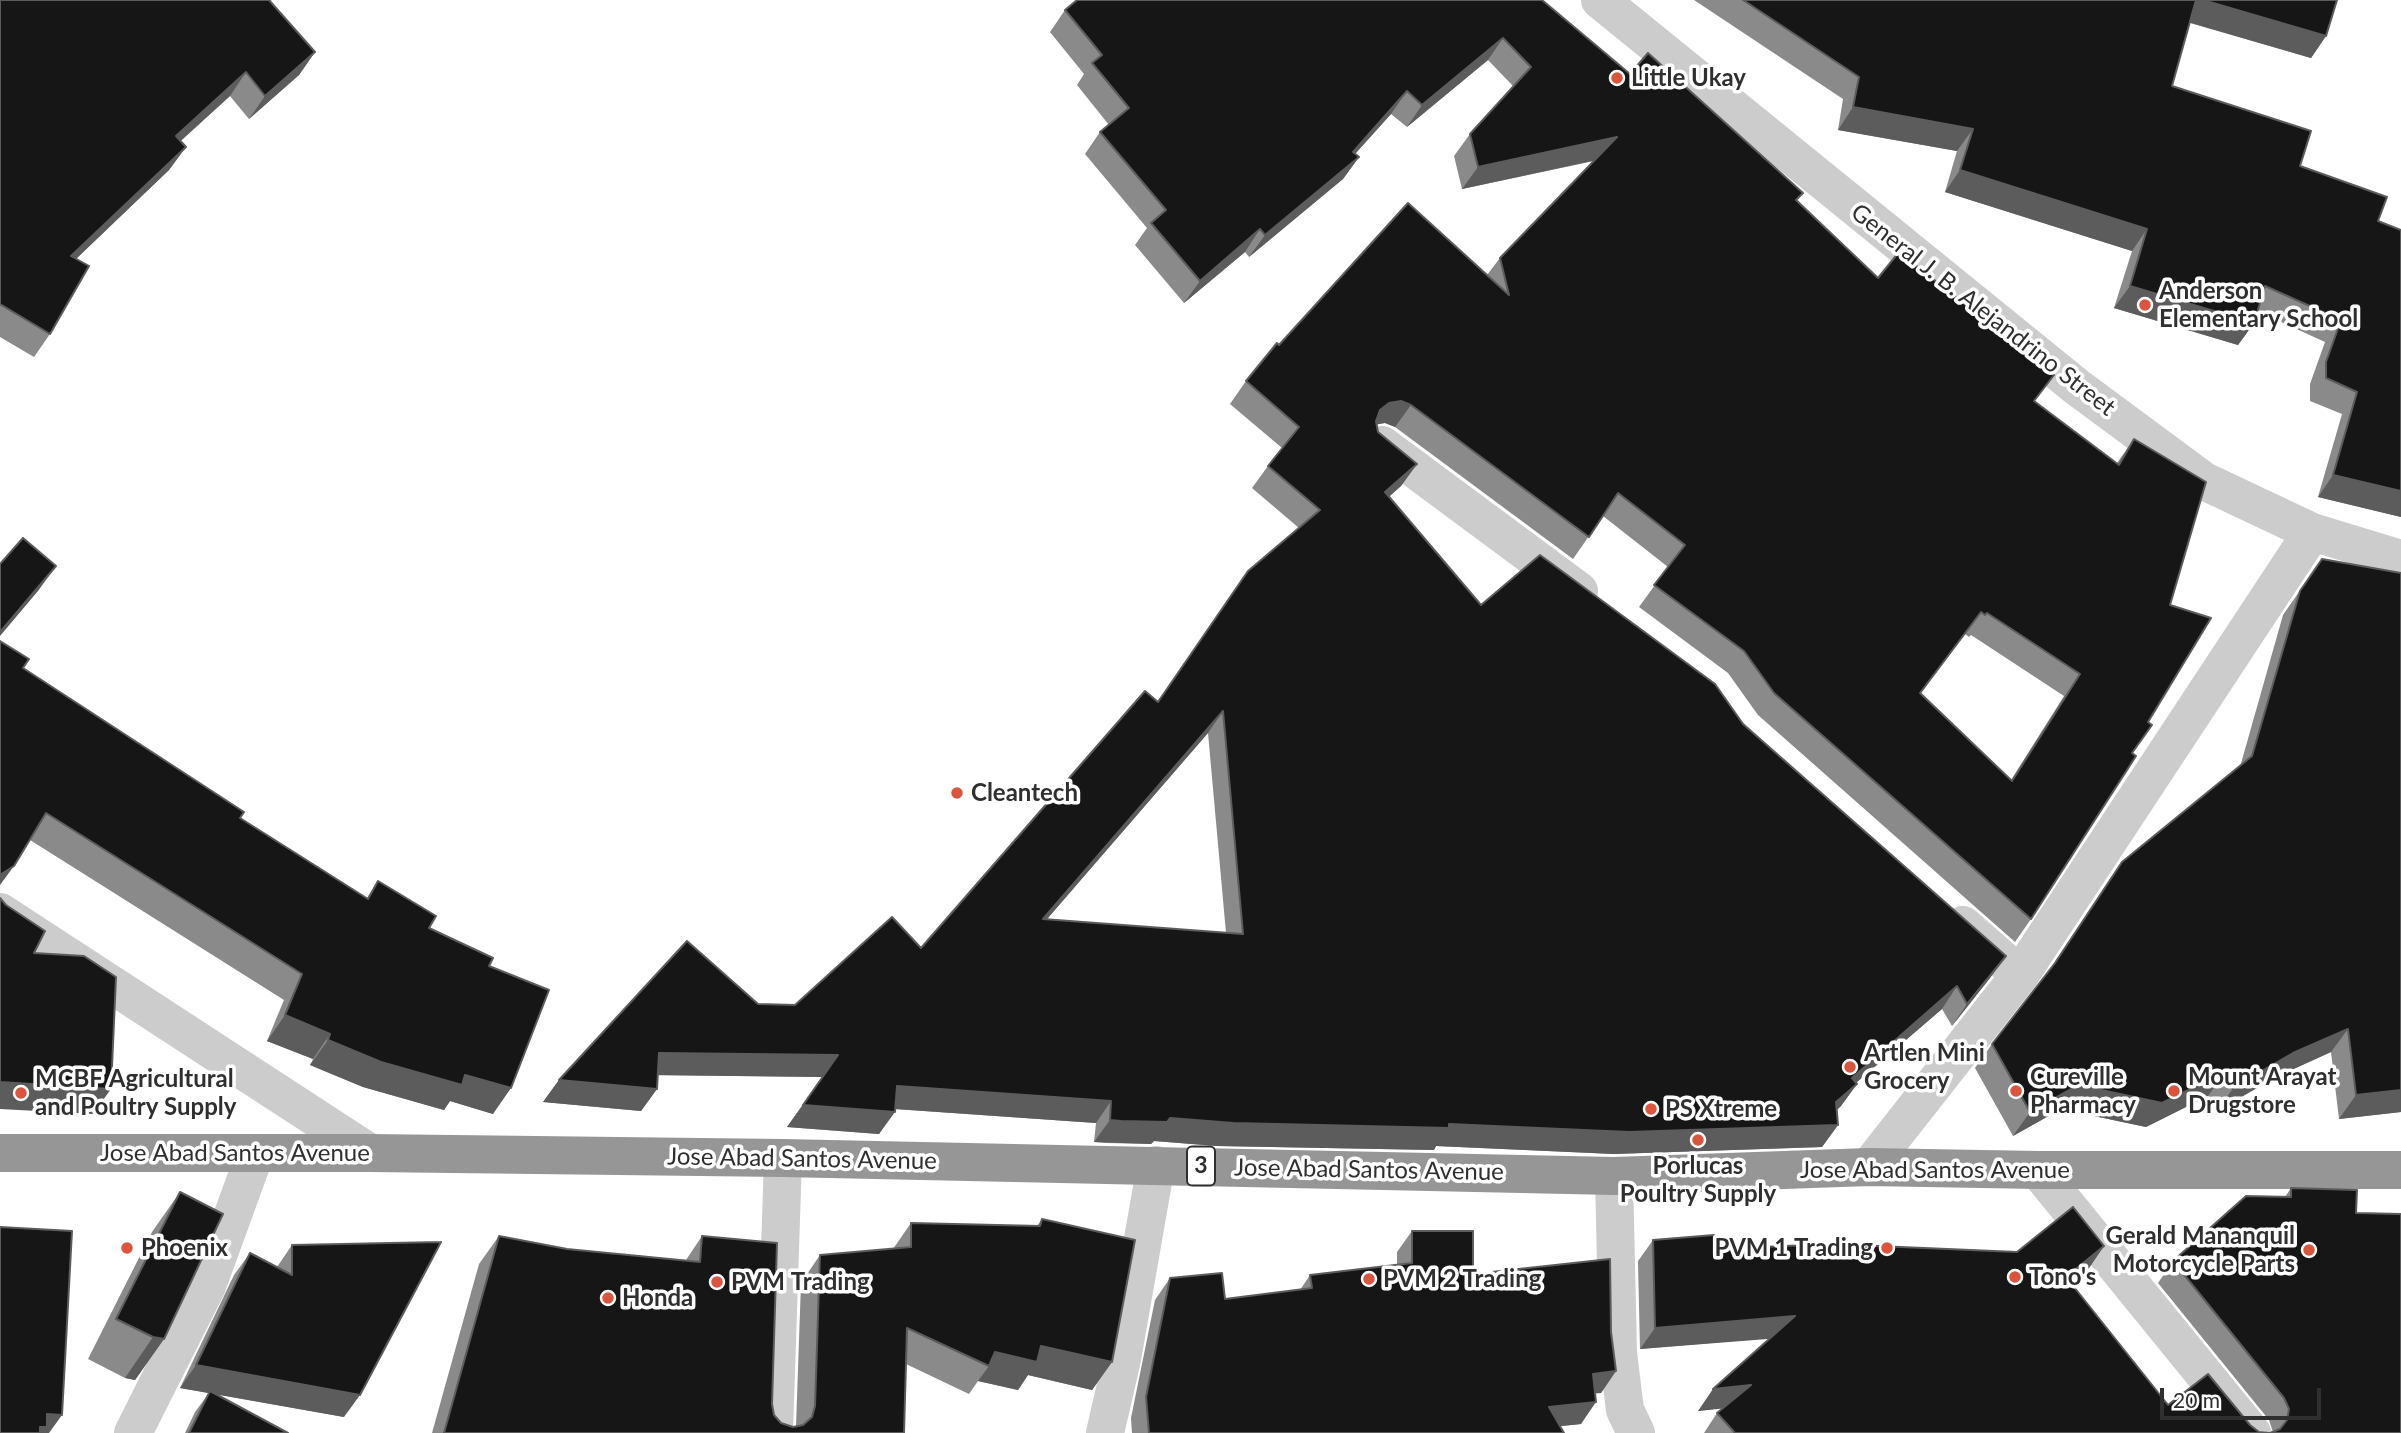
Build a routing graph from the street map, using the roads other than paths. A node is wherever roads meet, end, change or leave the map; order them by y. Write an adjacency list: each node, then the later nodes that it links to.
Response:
1 (1600, 0): 3 (street, General J. B. Alejandrino Street)
2 (1382, 445): 5 (street)
3 (2312, 532): 4 (street, General J. B. Alejandrino Street); 8 (street)
4 (2401, 559)
5 (1604, 609)
6 (1937, 902): 8 (street)
7 (0, 912): 10 (street)
8 (2020, 975): 14 (street)
9 (0, 1153): 11 (highway, Jose Abad Santos Avenue / 3)
10 (370, 1153): 11 (highway, Jose Abad Santos Avenue / 3); 12 (highway, Jose Abad Santos Avenue / 3)
11 (255, 1154): 18 (street)
12 (783, 1158): 13 (highway, Jose Abad Santos Avenue / 3); 19 (street)
13 (1156, 1165): 17 (highway, Jose Abad Santos Avenue / 3); 20 (street)
14 (1869, 1167): 15 (highway, Jose Abad Santos Avenue / 3); 17 (highway, Jose Abad Santos Avenue / 3)
15 (2038, 1170): 16 (highway, Jose Abad Santos Avenue / 3); 22 (street)
16 (2401, 1170)
17 (1614, 1176): 21 (street)
18 (133, 1433)
19 (774, 1433)
20 (1105, 1433)
21 (1636, 1433)
22 (2252, 1433)

